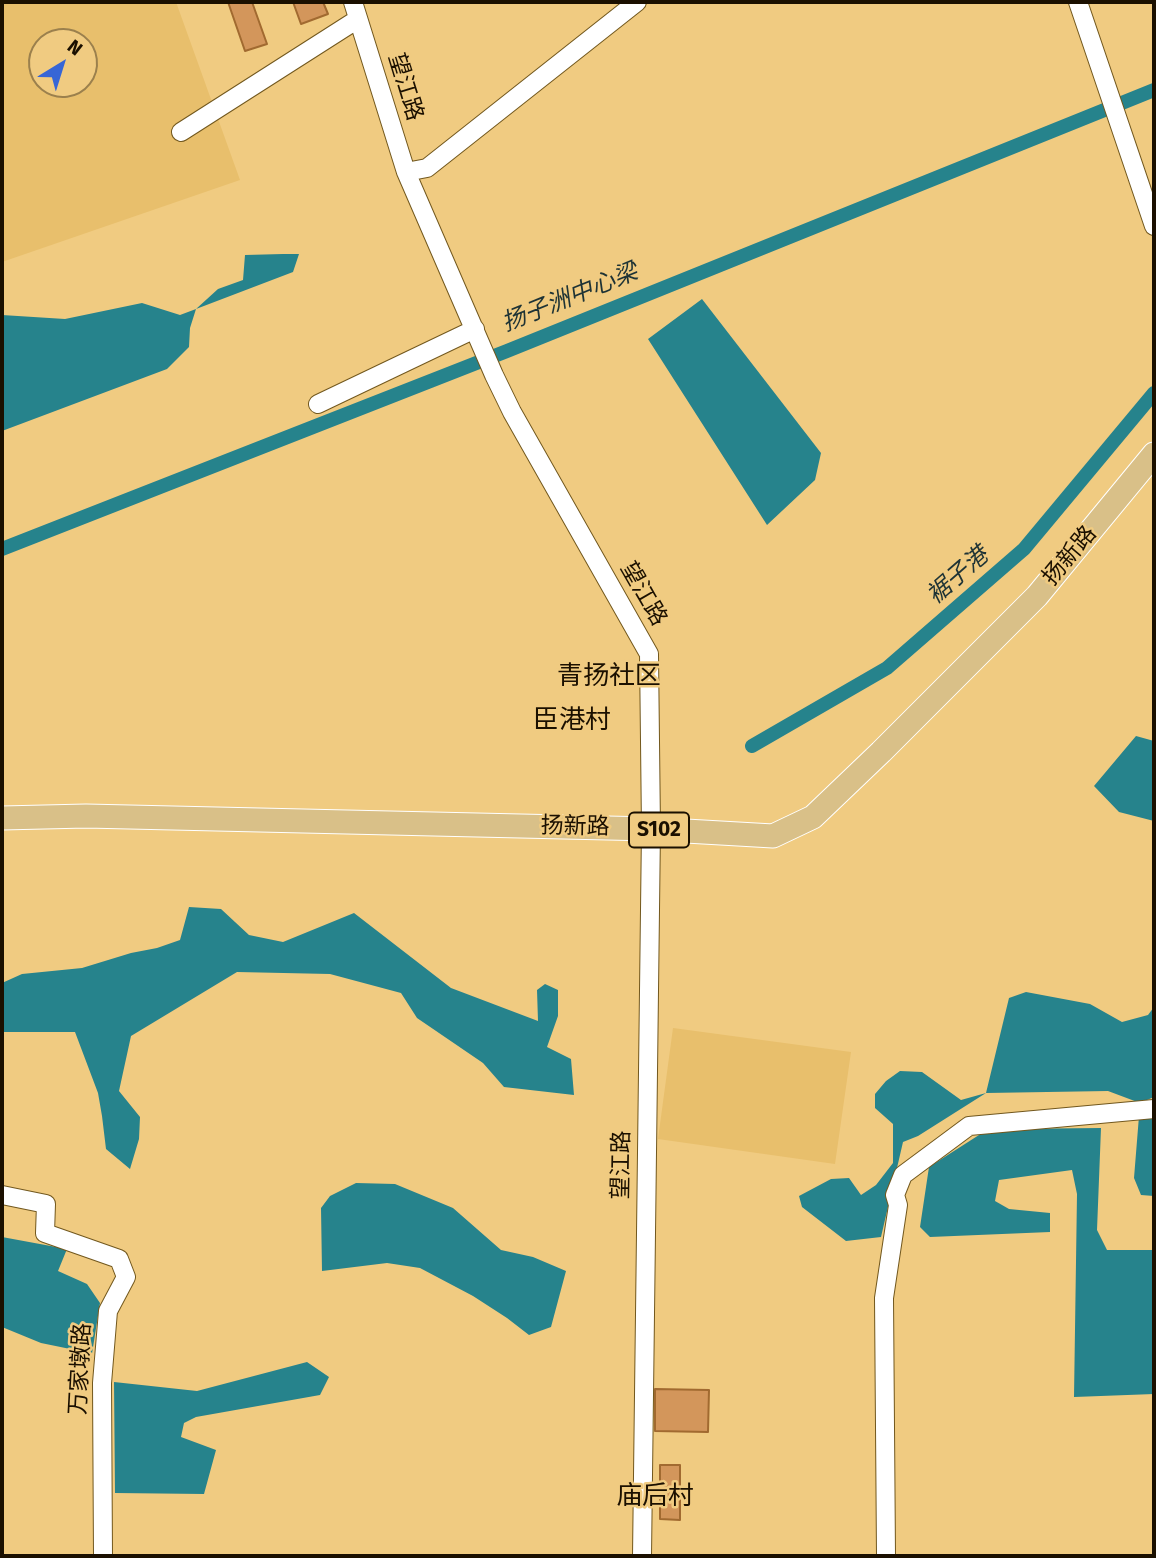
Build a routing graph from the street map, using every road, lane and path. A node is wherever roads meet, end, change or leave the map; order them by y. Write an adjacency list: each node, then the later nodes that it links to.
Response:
1 (636, 2): 5 (street)
2 (1078, 2): 6 (street)
3 (355, 10): 4 (street); 5 (street, 望江路)
4 (181, 132)
5 (406, 172): 7 (street, 望江路)
6 (1154, 226)
7 (477, 337): 8 (street); 11 (street, 望江路)
8 (318, 404)
9 (1154, 454): 11 (main road, 扬新路 / S102)
10 (2, 818): 11 (main road, 扬新路 / S102)
11 (651, 829): 15 (street, 望江路)
12 (1154, 1110): 16 (street)
13 (2, 1195): 14 (street, 万家墩路)
14 (103, 1556)
15 (642, 1556)
16 (886, 1556)

